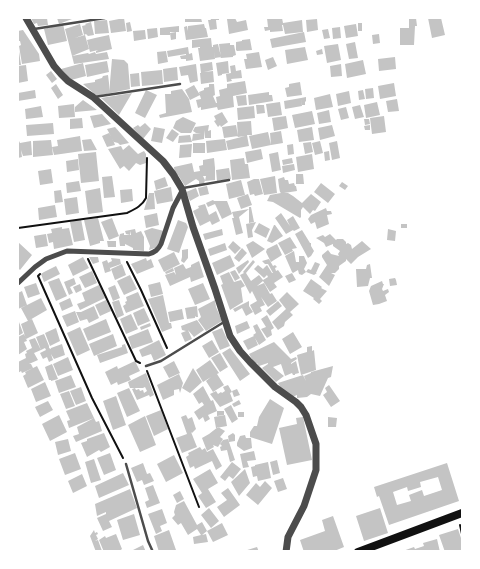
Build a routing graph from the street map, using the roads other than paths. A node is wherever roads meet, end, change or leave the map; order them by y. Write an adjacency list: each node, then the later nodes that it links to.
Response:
1 (26, 18): 3 (street)
2 (105, 18): 3 (lane)
3 (32, 29): 5 (street)
4 (180, 84): 5 (lane)
5 (93, 97): 7 (street)
6 (229, 180): 7 (lane)
7 (182, 190): 8 (street); 9 (street)
8 (18, 283)
9 (226, 321): 10 (lane); 14 (street)
10 (146, 366)
11 (126, 464): 13 (lane)
12 (462, 513): 15 (main road)
13 (153, 552)
14 (286, 552)
15 (358, 552)

